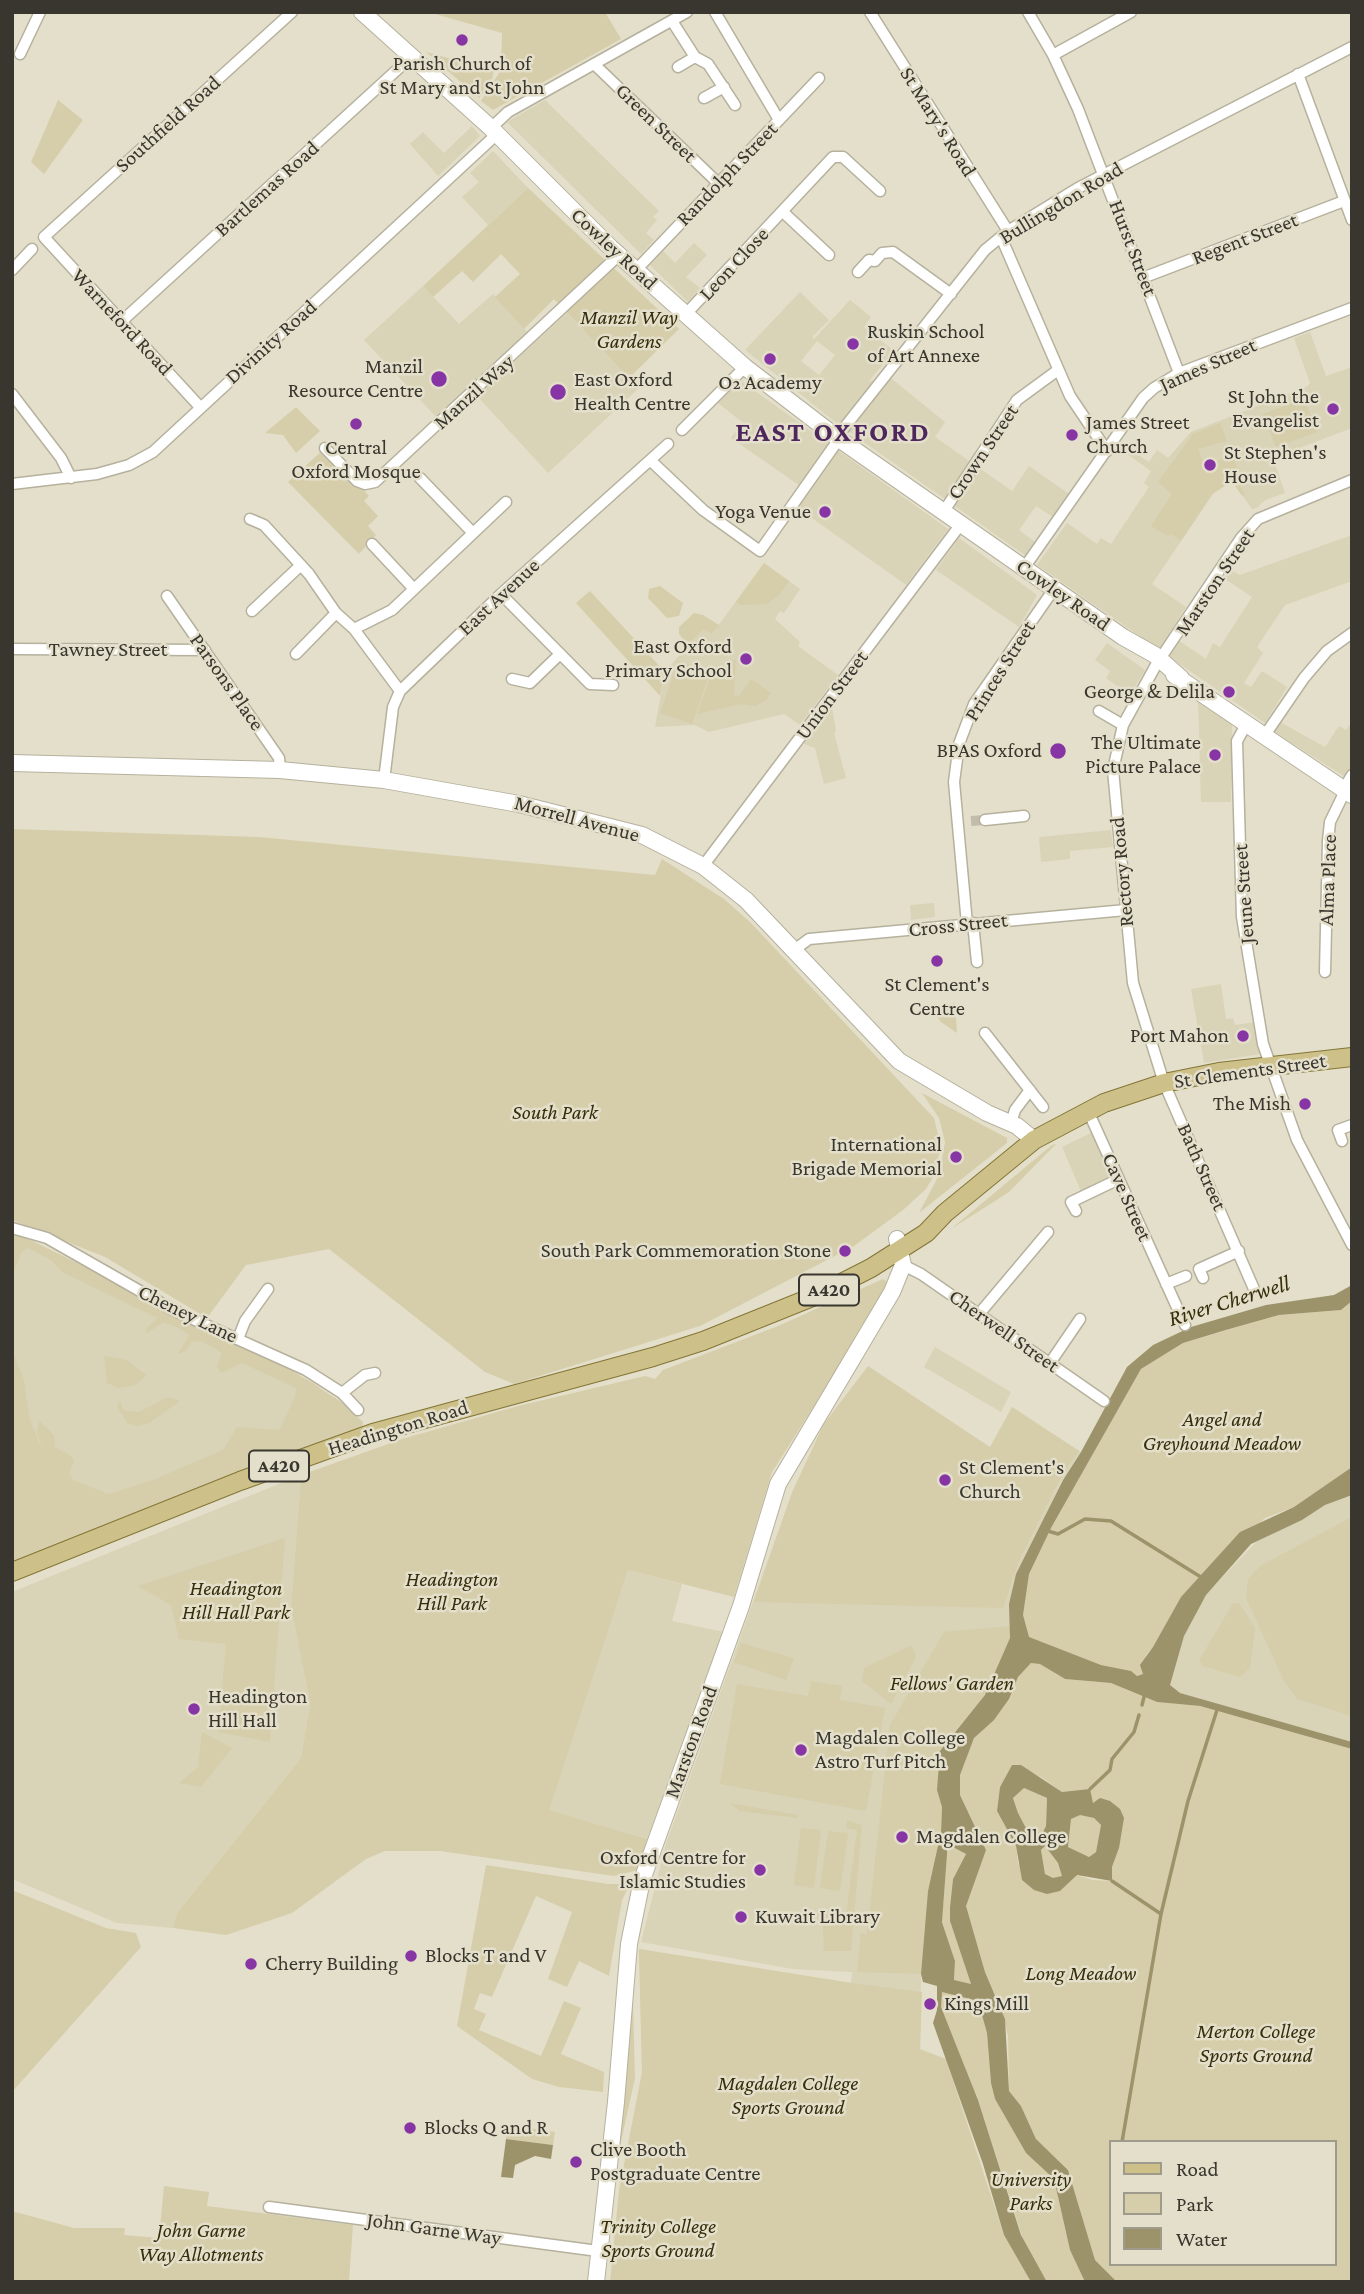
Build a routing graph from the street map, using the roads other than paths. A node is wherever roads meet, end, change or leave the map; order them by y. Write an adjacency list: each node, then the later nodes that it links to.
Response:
1 (40, 12): 11 (street)
2 (292, 12): 31 (street, Southfield Road)
3 (362, 12): 13 (main road, Cowley Road)
4 (687, 12): 9 (street, Divinity Road)
5 (715, 12): 22 (street)
6 (870, 12): 30 (street, St Mary's Road)
7 (1028, 12): 12 (street, Hurst Street)
8 (1131, 12): 12 (street)
9 (671, 21): 14 (street); 15 (street, Divinity Road)
10 (1352, 47): 17 (street, Bullingdon Road)
11 (20, 54)
12 (1053, 55): 24 (street, Hurst Street)
13 (411, 57): 23 (main road, Cowley Road); 42 (street, Bartlemas Road)
14 (695, 57): 16 (street); 19 (street)
15 (594, 64): 23 (street, Divinity Road); 25 (street, Green Street)
16 (678, 67)
17 (1298, 74): 24 (street, Bullingdon Road); 27 (street)
18 (820, 78): 22 (street, Randolph Street)
19 (724, 87): 20 (street); 21 (street)
20 (704, 98)
21 (735, 105)
22 (779, 120): 25 (street, Randolph Street)
23 (494, 131): 33 (main road, Cowley Road); 47 (street, Divinity Road)
24 (1105, 175): 30 (street, Bullingdon Road); 38 (street, Hurst Street)
25 (718, 183): 36 (street, Randolph Street)
26 (880, 191): 28 (street, Leon Close)
27 (1344, 201): 29 (street); 38 (street, Regent Street)
28 (783, 212): 34 (street, Leon Close); 41 (street, Leon Close)
29 (1352, 220)
30 (1005, 234): 39 (street, Bullingdon Road); 44 (street, St Mary's Road)
31 (44, 237): 42 (street, Warneford Road)
32 (32, 248): 35 (street)
33 (619, 255): 36 (main road, Cowley Road); 51 (street, Manzil Way)
34 (829, 255)
35 (12, 270)
36 (636, 270): 41 (main road, Cowley Road)
37 (858, 272): 39 (street)
38 (1145, 277): 45 (street, Hurst Street)
39 (951, 295): 49 (street, Bullingdon Road)
40 (1352, 308): 45 (street, James Street)
41 (685, 315): 43 (main road, Cowley Road)
42 (122, 321): 47 (street, Warneford Road)
43 (745, 367): 48 (street); 49 (main road, Cowley Road)
44 (1058, 370): 52 (street, St Mary's Road); 59 (street, Crown Street)
45 (1179, 373): 52 (street, James Street)
46 (12, 394): 54 (street)
47 (200, 407): 54 (street, Divinity Road)
48 (681, 430)
49 (837, 439): 53 (street, Bullingdon Road); 59 (main road, Cowley Road)
50 (668, 444): 53 (street, East Avenue)
51 (325, 448)
52 (1107, 451): 65 (street, James Street)
53 (650, 460): 68 (street, East Avenue)
54 (71, 478): 57 (street, Divinity Road)
55 (421, 478): 62 (street)
56 (1352, 480): 78 (street, Marston Street)
57 (12, 484)
58 (506, 502): 62 (street)
59 (943, 511): 61 (main road, Cowley Road)
60 (250, 519): 64 (street)
61 (961, 524): 65 (main road, Cowley Road); 94 (street, Union Street)
62 (473, 533): 66 (street)
63 (372, 544): 66 (street)
64 (301, 565): 70 (street); 71 (street)
65 (1024, 568): 67 (main road, Cowley Road)
66 (414, 589): 72 (street)
67 (1054, 589): 78 (main road, Cowley Road); 93 (street, Princes Street)
68 (501, 594): 77 (street); 81 (street, East Avenue)
69 (167, 596): 75 (street, Parsons Place)
70 (252, 611)
71 (337, 613): 72 (street); 76 (street)
72 (354, 629): 81 (street)
73 (1352, 633): 85 (street)
74 (12, 649): 75 (street, Tawney Street)
75 (205, 650): 87 (street, Parsons Place)
76 (296, 654)
77 (560, 654): 79 (street); 80 (street)
78 (1158, 662): 83 (main road, Cowley Road); 84 (street, Rectory Road)
79 (512, 679)
80 (613, 685)
81 (401, 691): 88 (street, East Avenue)
82 (1099, 711): 84 (street)
83 (1247, 723): 85 (main road, Cowley Road); 102 (street, Jeune Street)
84 (1124, 725): 95 (street, Rectory Road)
85 (1265, 735): 89 (main road, Cowley Road)
86 (12, 763): 87 (main road, Morrell Avenue)
87 (280, 770): 88 (main road, Morrell Avenue)
88 (384, 780): 94 (main road, Morrell Avenue)
89 (1348, 788): 99 (street, Alma Place)
90 (1024, 816): 91 (street)
91 (985, 820)
92 (971, 821): 93 (street)
93 (957, 822): 96 (street, Princes Street)
94 (703, 866): 97 (main road, Morrell Avenue)
95 (1126, 909): 96 (street, Cross Street); 103 (street, Rectory Road)
96 (970, 923): 97 (street, Cross Street); 98 (street, Princes Street)
97 (794, 950): 107 (main road, Morrell Avenue)
98 (977, 962)
99 (1325, 972)
100 (985, 1033): 104 (street)
101 (1352, 1057): 102 (main road, St Clements Street / A420)
102 (1272, 1064): 103 (main road, St Clements Street / A420); 115 (street, Jeune Street)
103 (1164, 1083): 106 (main road, St Clements Street / A420); 117 (street, Bath Street)
104 (1030, 1090): 105 (street); 107 (street)
105 (1042, 1107)
106 (1088, 1111): 109 (main road, St Clements Street / A420); 111 (street, Cave Street)
107 (1011, 1123): 109 (main road, Morrell Avenue)
108 (1352, 1125): 110 (street)
109 (1034, 1140): 116 (main road, A420)
110 (1342, 1141)
111 (1119, 1179): 112 (street); 120 (street, Cave Street)
112 (1076, 1211)
113 (12, 1228): 126 (street, Cheney Lane)
114 (1048, 1232): 123 (street)
115 (1352, 1245)
116 (900, 1251): 123 (street, Cherwell Street); 132 (main road, Headington Road / A420); 134 (main road, Marston Road)
117 (1239, 1251): 119 (street); 122 (street, Bath Street)
118 (1186, 1276): 120 (street)
119 (1203, 1278)
120 (1166, 1284): 125 (street, Cave Street)
121 (268, 1289): 126 (street)
122 (1254, 1289)
123 (979, 1314): 127 (street, Cherwell Street)
124 (1080, 1319): 127 (street)
125 (1185, 1325)
126 (237, 1339): 129 (street, Cheney Lane)
127 (1050, 1363): 130 (street, Cherwell Street)
128 (375, 1373): 129 (street)
129 (342, 1393): 131 (street, Cheney Lane)
130 (1104, 1401)
131 (358, 1410)
132 (12, 1572)
133 (270, 2207): 134 (street, John Garne Way)
134 (598, 2251): 135 (main road, Marston Road)
135 (596, 2282)

